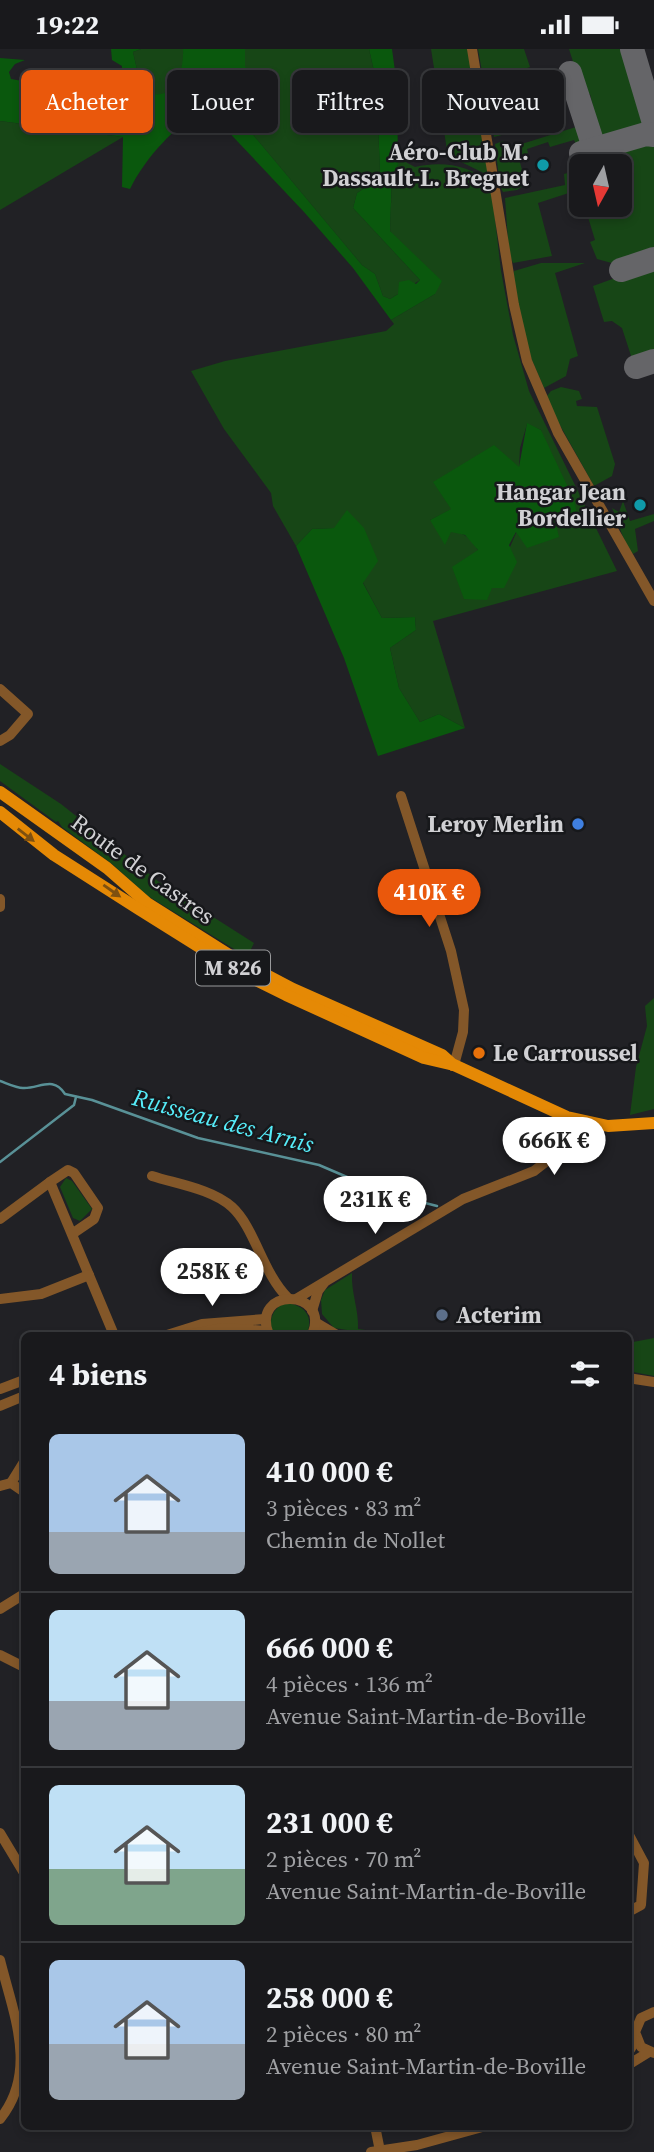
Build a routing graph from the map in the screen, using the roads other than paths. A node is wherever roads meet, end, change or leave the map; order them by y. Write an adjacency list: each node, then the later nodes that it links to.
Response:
1 (472, 49): 2 (street)
2 (654, 601)
3 (0, 689): 4 (street)
4 (0, 741)
5 (0, 792): 10 (main road, Route de Castres / M 826)
6 (401, 796): 10 (street)
7 (0, 812): 10 (main road, Route de Castres / M 826, one-way to 10)
8 (0, 899): 9 (street)
9 (0, 907)
10 (453, 1065): 11 (main road, Route de Castres / M 826)
11 (582, 1121): 12 (main road, Route de Castres / M 826); 18 (street)
12 (654, 1121)
13 (152, 1176): 19 (street)
14 (50, 1182): 15 (street); 16 (street); 16 (street)
15 (0, 1219)
16 (72, 1234): 17 (street)
17 (89, 1275): 20 (street); 24 (street)
18 (328, 1279): 21 (street); 23 (street)
19 (274, 1283): 21 (street); 22 (street)
20 (0, 1299)
21 (292, 1299): 22 (street); 23 (street)
22 (268, 1314): 25 (street); 28 (street)
23 (313, 1317): 29 (street); 30 (street)
24 (113, 1332)
25 (177, 1332)
26 (203, 1332): 27 (street)
27 (259, 1332)
28 (268, 1332)
29 (312, 1332)
30 (333, 1332)
31 (632, 1379): 33 (street)
32 (21, 1381): 34 (street)
33 (654, 1383)
34 (0, 1389)
35 (21, 1397): 36 (street)
36 (0, 1406)
37 (21, 1465): 38 (street)
38 (5, 1484)
39 (21, 1596): 40 (street)
40 (0, 1609)
41 (0, 1655): 42 (street)
42 (21, 1666)
43 (0, 1833): 45 (street)
44 (632, 1840): 46 (street)
45 (21, 1868)
46 (632, 1910)
47 (0, 1960): 48 (street)
48 (4, 1994): 52 (street)
49 (650, 2011): 50 (street); 51 (street)
50 (632, 2014)
51 (633, 2032): 53 (street)
52 (21, 2051)
53 (652, 2053): 54 (street)
54 (632, 2063)
55 (21, 2071): 56 (street)
56 (0, 2119)
57 (375, 2130): 59 (street)
58 (471, 2130): 59 (street)
59 (376, 2151)

